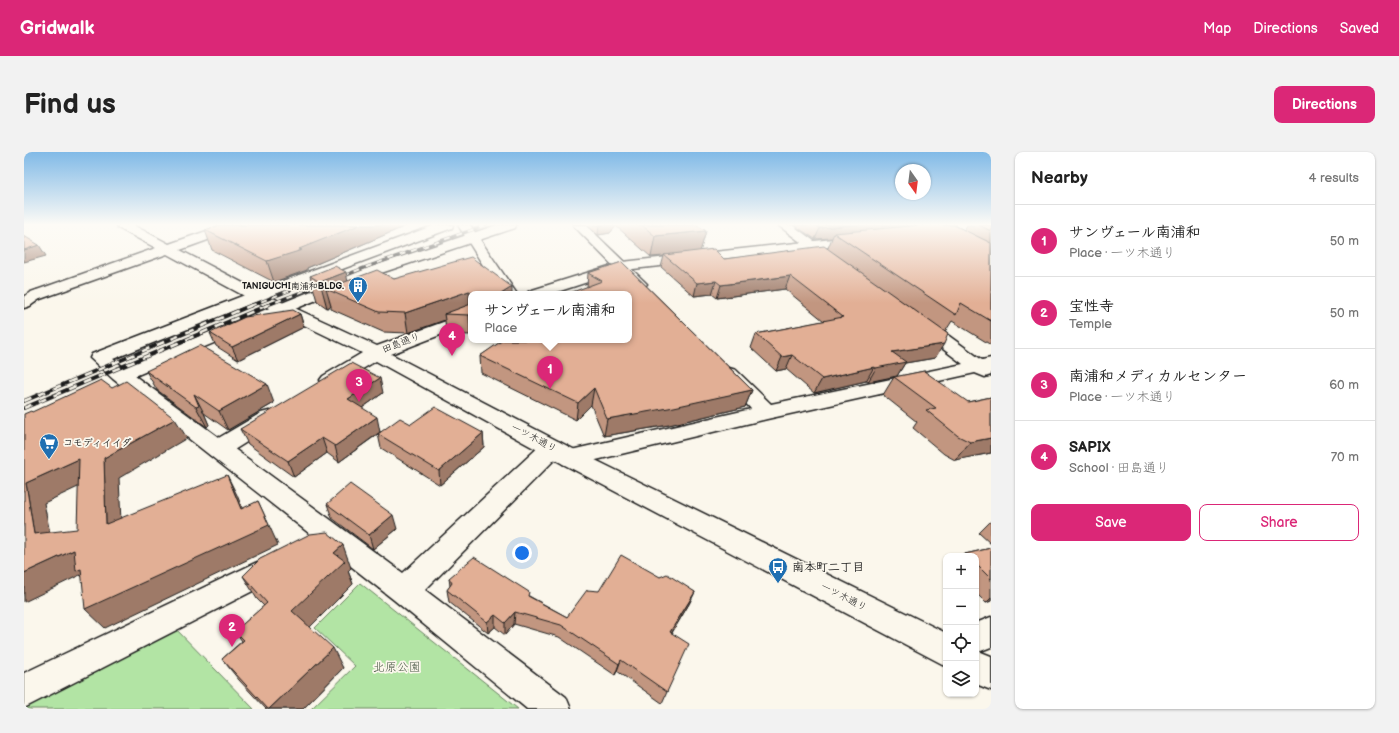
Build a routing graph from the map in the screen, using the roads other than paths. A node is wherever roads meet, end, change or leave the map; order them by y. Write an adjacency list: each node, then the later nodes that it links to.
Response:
1 (161, 251): 15 (street)
2 (171, 251): 14 (street, 一ツ木通り)
3 (377, 251): 14 (street)
4 (434, 251): 16 (street)
5 (481, 251): 11 (street)
6 (606, 251): 9 (street)
7 (752, 251): 9 (street)
8 (821, 251): 10 (street)
9 (622, 266): 12 (street); 13 (street)
10 (844, 268)
11 (507, 291)
12 (544, 291)
13 (650, 294)
14 (256, 296): 16 (street, 一ツ木通り); 22 (street)
15 (28, 298)
16 (284, 308): 19 (street, 一ツ木通り); 22 (street)
17 (907, 314): 21 (street)
18 (468, 318): 19 (street, 田島通り)
19 (376, 353): 23 (street, 田島通り); 27 (street, 一ツ木通り)
20 (717, 362): 25 (street)
21 (986, 368): 25 (street)
22 (119, 383): 26 (street)
23 (313, 391)
24 (286, 407): 26 (street)
25 (767, 412): 27 (street)
26 (218, 449): 28 (street)
27 (561, 453): 29 (street); 32 (street, 一ツ木通り)
28 (332, 537): 29 (street); 35 (street)
29 (404, 591): 36 (street)
30 (991, 632): 31 (street)
31 (979, 637)
32 (943, 648)
33 (979, 668): 34 (street)
34 (991, 674)
35 (24, 691)
36 (554, 709)

